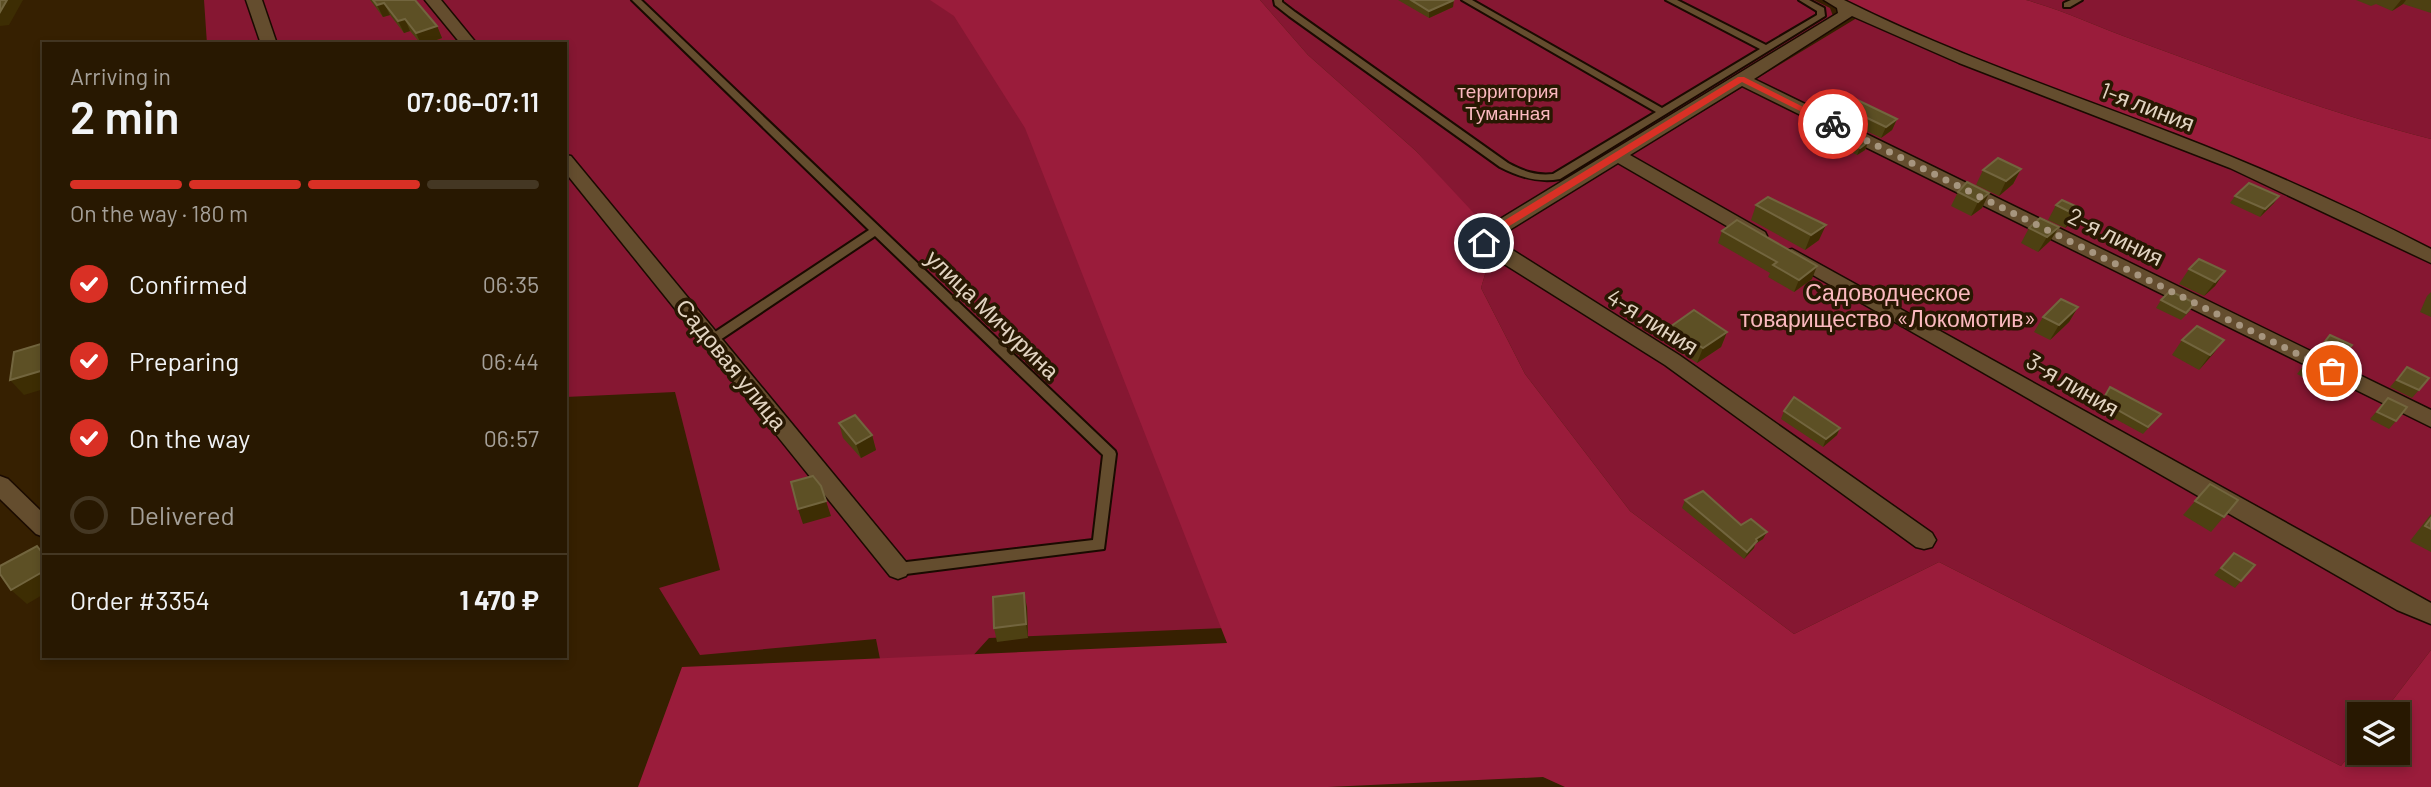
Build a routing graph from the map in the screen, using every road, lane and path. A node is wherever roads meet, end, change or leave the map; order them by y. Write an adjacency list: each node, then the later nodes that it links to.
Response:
1 (254, 0): 11 (street)
2 (433, 0): 12 (street)
3 (636, 0): 18 (lane, улица Мичурина)
4 (1278, 0): 16 (lane)
5 (1466, 0): 15 (lane)
6 (1670, 0): 13 (lane)
7 (1803, 0): 13 (lane)
8 (2078, 0): 10 (lane)
9 (1838, 3): 14 (street); 19 (street, 1-я линия)
10 (2067, 5)
11 (268, 42)
12 (467, 42)
13 (1766, 49): 15 (lane)
14 (1741, 79): 16 (street); 21 (street, 2-я линия)
15 (1662, 112): 16 (lane)
16 (1611, 152): 24 (street, 4-я линия); 26 (street, 3-я линия)
17 (567, 162): 20 (street, Садовая улица)
18 (875, 231): 20 (lane); 25 (lane, улица Мичурина)
19 (2431, 257)
20 (713, 340): 25 (street, Садовая улица)
21 (2431, 419)
22 (0, 485): 23 (street)
23 (42, 526)
24 (1924, 540)
25 (898, 569)
26 (2431, 614)

